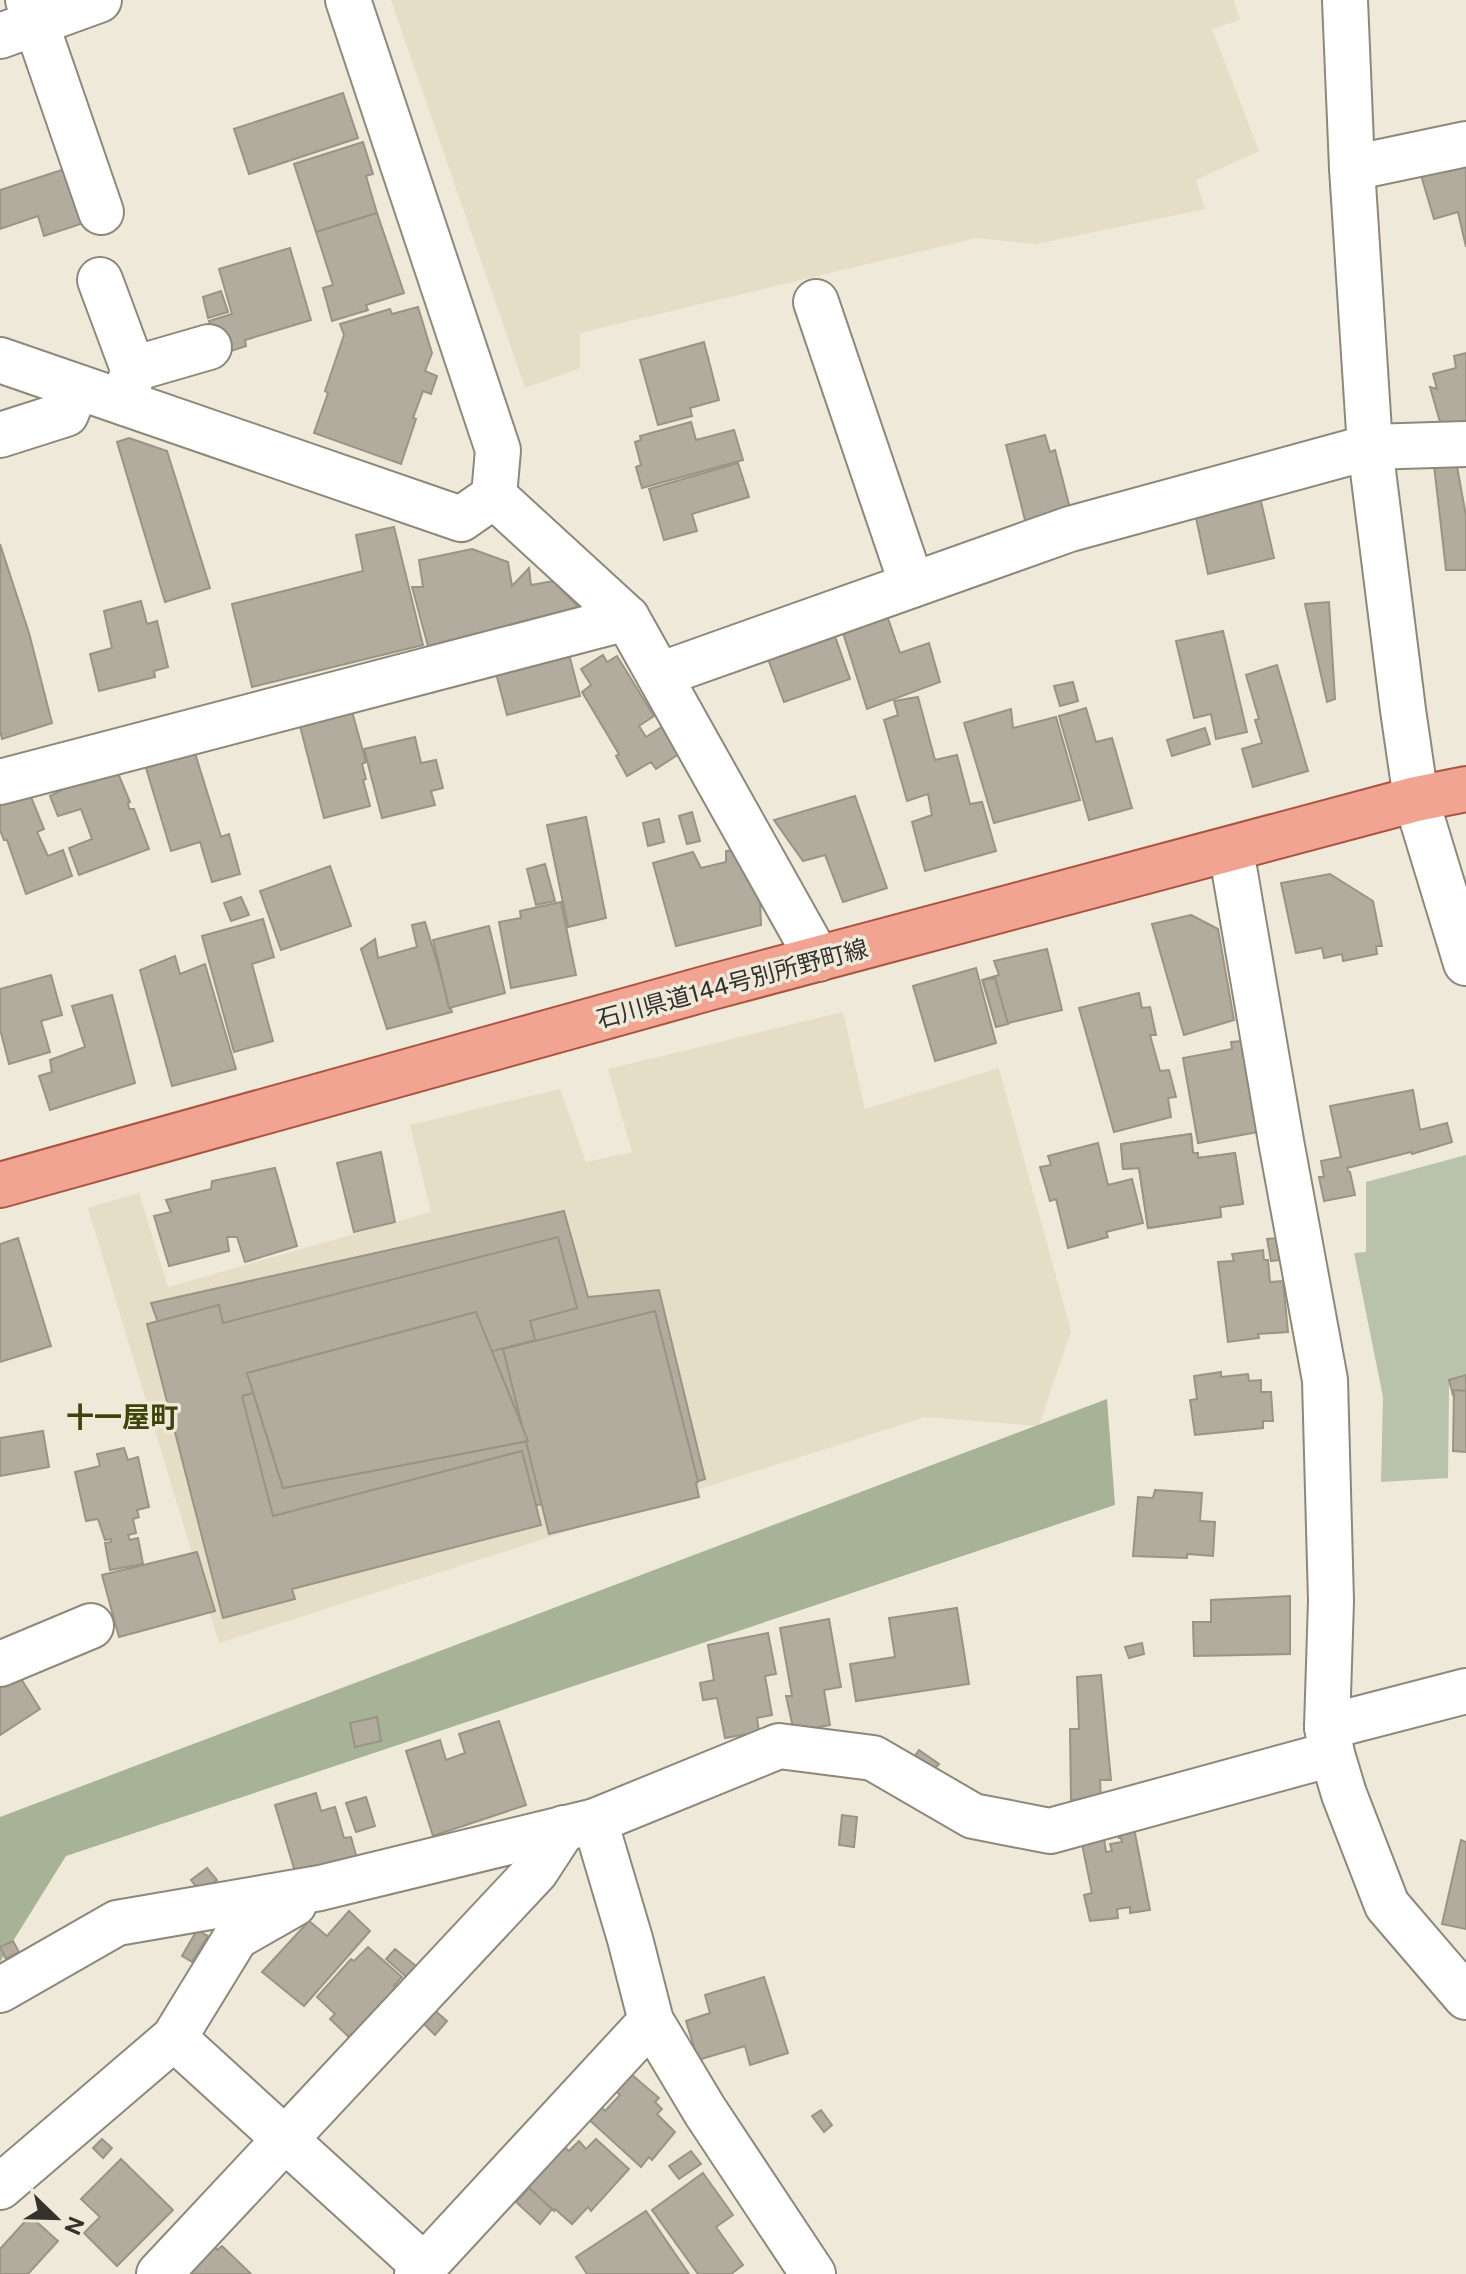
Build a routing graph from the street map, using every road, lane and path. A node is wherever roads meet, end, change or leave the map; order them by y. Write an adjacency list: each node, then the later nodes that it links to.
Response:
1 (99, 0): 4 (street)
2 (348, 0): 17 (street)
3 (1345, 0): 6 (street)
4 (21, 20): 7 (street)
5 (1466, 144): 6 (street)
6 (1352, 168): 16 (street)
7 (101, 212)
8 (100, 280): 12 (street)
9 (816, 302): 18 (street)
10 (209, 347): 12 (street)
11 (0, 360): 13 (street)
12 (129, 386): 13 (street); 17 (street)
13 (77, 387): 14 (street)
14 (0, 435)
15 (1466, 444): 16 (street)
16 (1370, 447): 18 (street); 23 (street)
17 (494, 496): 19 (street)
18 (912, 585): 20 (street)
19 (627, 618): 20 (street); 21 (street)
20 (659, 675): 25 (street)
21 (0, 782)
22 (1466, 789): 23 (main road, 石川県道144号別所野町線)
23 (1416, 799): 24 (main road, 石川県道144号別所野町線); 26 (street)
24 (1231, 850): 25 (main road, 石川県道144号別所野町線); 31 (street)
25 (818, 959): 27 (main road, 石川県道144号別所野町線)
26 (1466, 963)
27 (0, 1185)
28 (91, 1626): 29 (street)
29 (0, 1664)
30 (1466, 1691): 31 (street)
31 (1329, 1741): 32 (street); 35 (street)
32 (580, 1825): 33 (street); 36 (street); 38 (street)
33 (320, 1888): 34 (street); 37 (street)
34 (0, 1990)
35 (1466, 1997)
36 (651, 2021): 40 (street); 42 (street)
37 (174, 2038): 38 (street); 39 (street)
38 (285, 2140): 40 (street); 41 (street)
39 (0, 2187)
40 (420, 2270)
41 (159, 2274)
42 (813, 2274)

